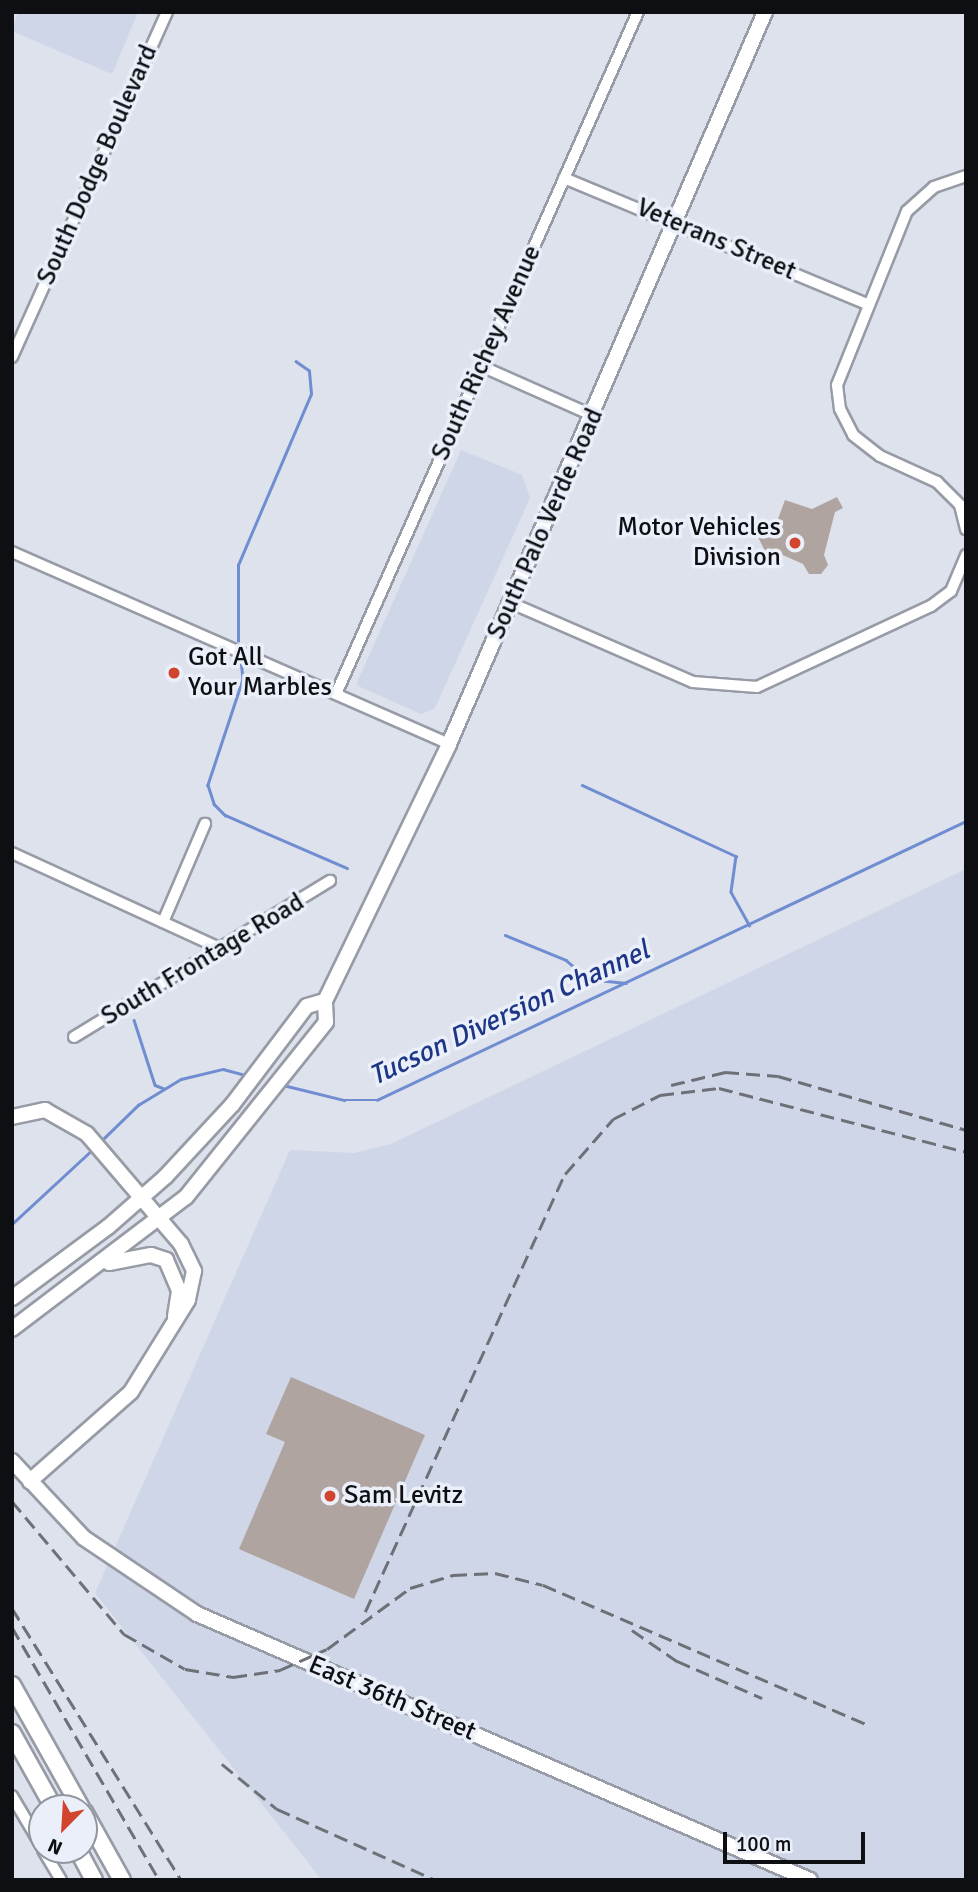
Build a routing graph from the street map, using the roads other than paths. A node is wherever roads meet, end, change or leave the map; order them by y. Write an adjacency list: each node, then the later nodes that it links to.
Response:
1 (167, 12): 10 (street, South Dodge Boulevard)
2 (638, 12): 7 (street, South Richey Avenue)
3 (765, 12): 5 (main road, South Palo Verde Road)
4 (772, 12): 5 (main road, South Palo Verde Road)
5 (755, 43): 8 (main road, South Palo Verde Road)
6 (966, 176): 9 (street)
7 (564, 178): 8 (street, Veterans Street); 11 (street, South Richey Avenue)
8 (678, 222): 9 (street, Veterans Street); 12 (main road, South Palo Verde Road)
9 (867, 304): 13 (street)
10 (12, 357)
11 (481, 366): 12 (street); 17 (street, South Richey Avenue)
12 (594, 416): 16 (main road, South Palo Verde Road)
13 (966, 528)
14 (12, 552): 17 (street)
15 (966, 555): 16 (street)
16 (511, 603): 18 (main road, South Palo Verde Road)
17 (335, 694): 18 (street)
18 (449, 744): 24 (main road, South Palo Verde Road)
19 (205, 824): 22 (street)
20 (12, 853): 22 (street)
21 (330, 881): 23 (street, South Frontage Road)
22 (163, 922): 23 (street)
23 (224, 950): 25 (street, South Frontage Road)
24 (325, 1001): 27 (main road); 28 (main road, South Palo Verde Road)
25 (74, 1037)
26 (12, 1117): 27 (main road)
27 (142, 1198): 28 (main road); 30 (main road)
28 (161, 1221): 29 (main road, South Palo Verde Road); 31 (main road)
29 (105, 1264): 31 (main road); 32 (main road, South Palo Verde Road)
30 (12, 1298)
31 (175, 1322): 34 (main road)
32 (12, 1329)
33 (12, 1461): 34 (main road, East 36th Street)
34 (30, 1481): 47 (main road, East 36th Street)
35 (12, 1685): 38 (main road)
36 (12, 1733): 37 (main road)
37 (46, 1794)
38 (74, 1794)
39 (12, 1796): 40 (street)
40 (28, 1823)
41 (98, 1837): 46 (main road)
42 (52, 1864): 44 (street)
43 (85, 1864): 45 (main road)
44 (61, 1880)
45 (94, 1880)
46 (122, 1880)
47 (810, 1880)

